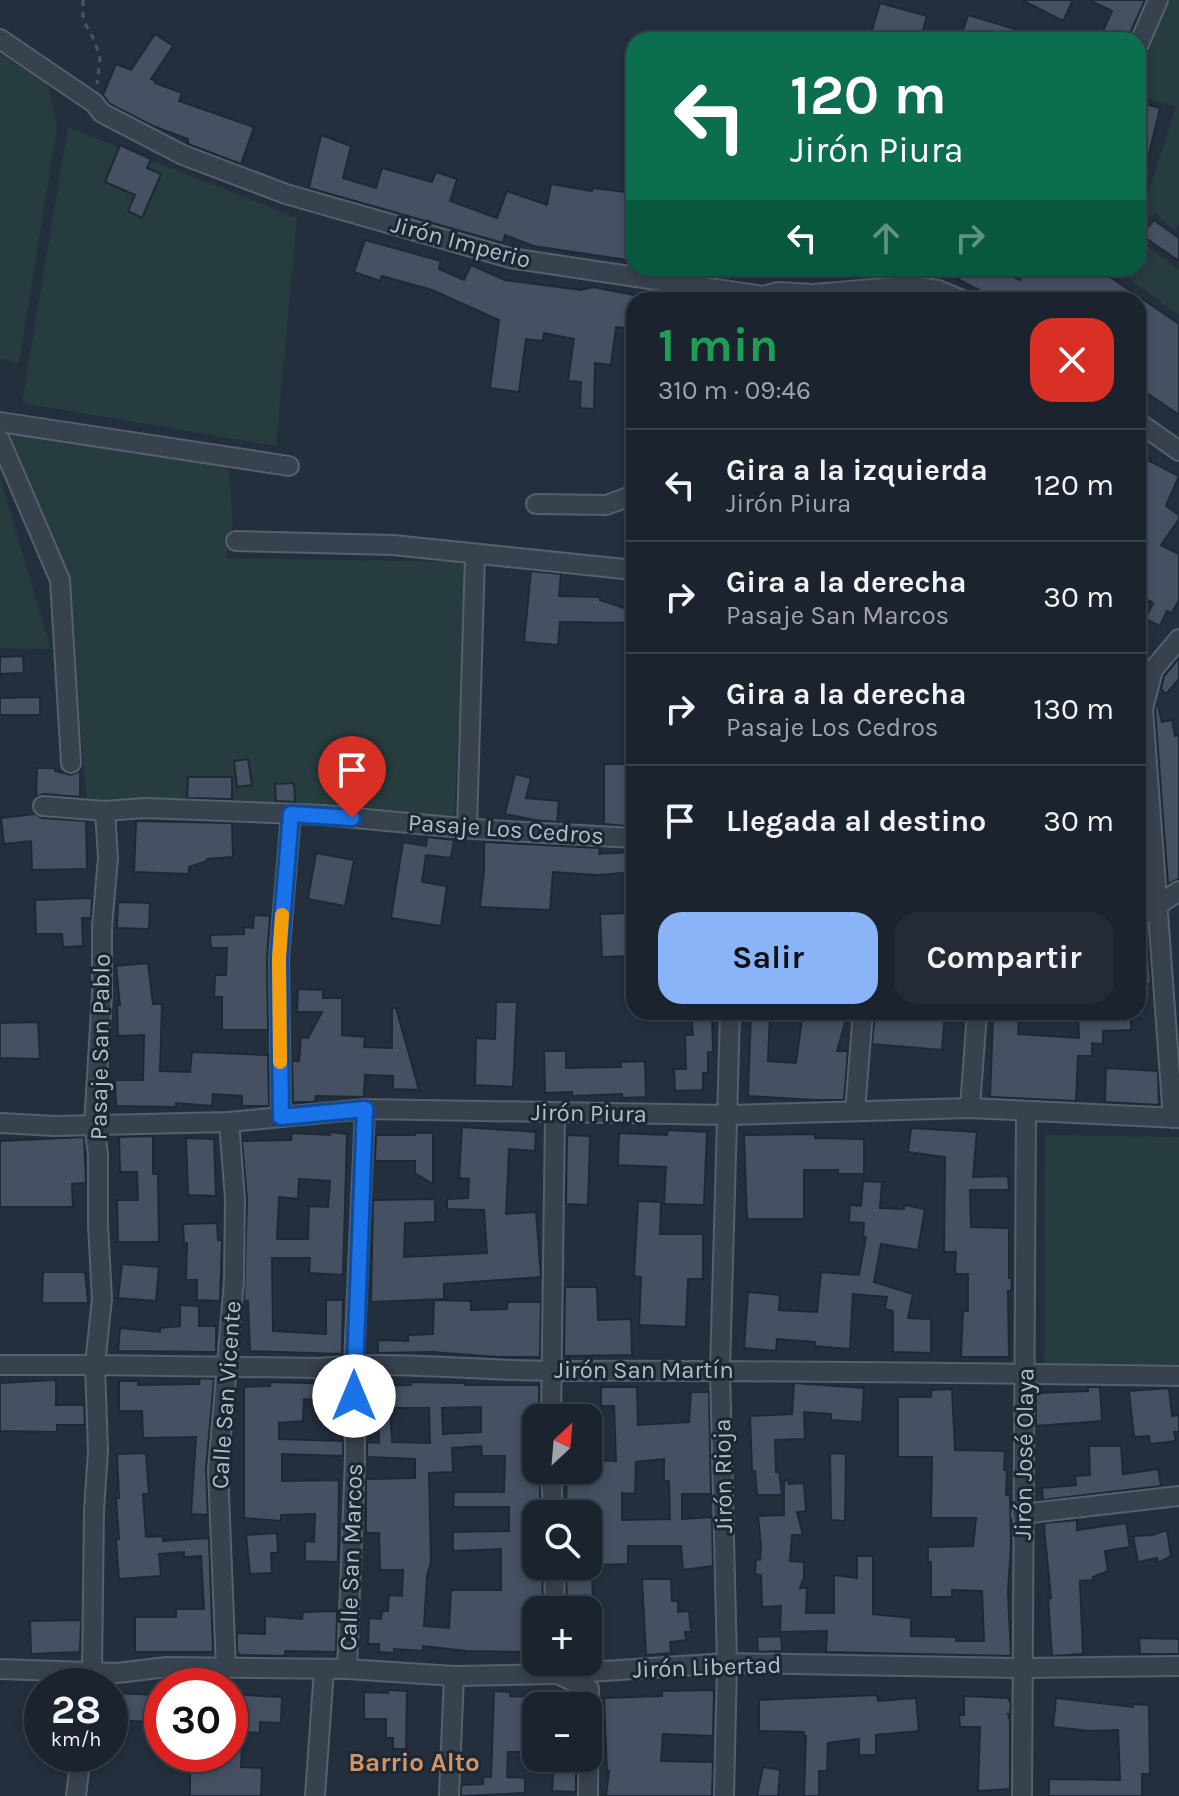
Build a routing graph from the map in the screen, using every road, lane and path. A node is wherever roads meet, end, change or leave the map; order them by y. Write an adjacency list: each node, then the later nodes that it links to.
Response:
1 (83, 0): 5 (path)
2 (1158, 0): 3 (street)
3 (1144, 32)
4 (0, 39): 5 (street, Jirón Imperio)
5 (94, 103): 6 (street, Jirón Imperio)
6 (626, 275)
7 (630, 276): 8 (street, Jirón Imperio)
8 (736, 292)
9 (837, 292): 10 (street, Jirón Imperio)
10 (943, 292)
11 (0, 422): 15 (street)
12 (1146, 428): 14 (street)
13 (0, 440): 24 (street)
14 (1179, 451)
15 (289, 466)
16 (626, 498): 17 (street)
17 (536, 504)
18 (236, 541): 19 (street)
19 (475, 555): 20 (street); 28 (street)
20 (626, 569)
21 (1179, 639): 22 (street)
22 (1146, 667)
23 (1146, 748): 31 (street)
24 (71, 763)
25 (43, 806): 26 (street, Pasaje Los Cedros)
26 (105, 811): 27 (street, Pasaje Los Cedros); 46 (street, Pasaje San Pablo)
27 (291, 814): 28 (street, Pasaje Los Cedros); 42 (street)
28 (467, 828): 29 (street, Pasaje Los Cedros)
29 (626, 838)
30 (1179, 891): 31 (street)
31 (1158, 905): 32 (street); 43 (street)
32 (1146, 913)
33 (730, 1020): 41 (street, Jirón Rioja)
34 (862, 1020): 38 (street)
35 (976, 1020): 36 (street)
36 (970, 1108): 38 (street, Jirón Piura); 40 (street, Jirón Piura)
37 (365, 1109): 39 (street, Jirón Piura); 42 (street, Jirón Piura); 47 (street, Calle San Marcos)
38 (855, 1111): 41 (street, Jirón Piura)
39 (555, 1113): 41 (street, Jirón Piura); 52 (street)
40 (1026, 1113): 43 (street, Jirón Piura); 53 (street, Jirón José Olaya)
41 (728, 1115): 51 (street, Jirón Rioja)
42 (281, 1117): 44 (street, Jirón Piura)
43 (1176, 1118)
44 (229, 1122): 46 (street, Jirón Piura); 50 (street, Calle San Vicente)
45 (0, 1123): 46 (street, Jirón Piura)
46 (94, 1125): 49 (street, Pasaje San Pablo)
47 (354, 1364): 50 (street, Jirón San Martín); 52 (street, Jirón San Martín); 67 (street, Calle San Marcos)
48 (0, 1365): 49 (street, Jirón San Martín)
49 (102, 1365): 50 (street, Jirón San Martín); 61 (street, Pasaje San Pablo)
50 (228, 1366): 63 (street, Calle San Vicente)
51 (720, 1370): 52 (street, Jirón San Martín); 53 (street, Jirón San Martín); 58 (street, Jirón Rioja)
52 (551, 1371): 55 (street)
53 (1026, 1374): 54 (street, Jirón San Martín); 57 (street, Jirón José Olaya)
54 (1179, 1376)
55 (551, 1404)
56 (1179, 1496): 57 (street)
57 (1022, 1514): 65 (street, Jirón José Olaya)
58 (727, 1663): 60 (street, Jirón Libertad); 65 (street, Jirón Libertad); 78 (street, Jirón Rioja)
59 (1179, 1666): 65 (street, Jirón Libertad)
60 (602, 1667)
61 (90, 1668)
62 (159, 1668): 63 (street, Jirón Libertad)
63 (226, 1668)
64 (248, 1668): 68 (street, Jirón Libertad)
65 (1022, 1668): 79 (street, Jirón José Olaya)
66 (0, 1669): 69 (street, Jirón Libertad)
67 (347, 1669): 68 (street, Jirón Libertad); 71 (street, Jirón Libertad)
68 (324, 1670): 75 (street)
69 (24, 1671)
70 (522, 1671): 71 (street, Jirón Libertad)
71 (454, 1676): 76 (street)
72 (569, 1676): 77 (street)
73 (79, 1772): 74 (street)
74 (76, 1796)
75 (315, 1796)
76 (449, 1796)
77 (588, 1796)
78 (724, 1796)
79 (1022, 1796)

